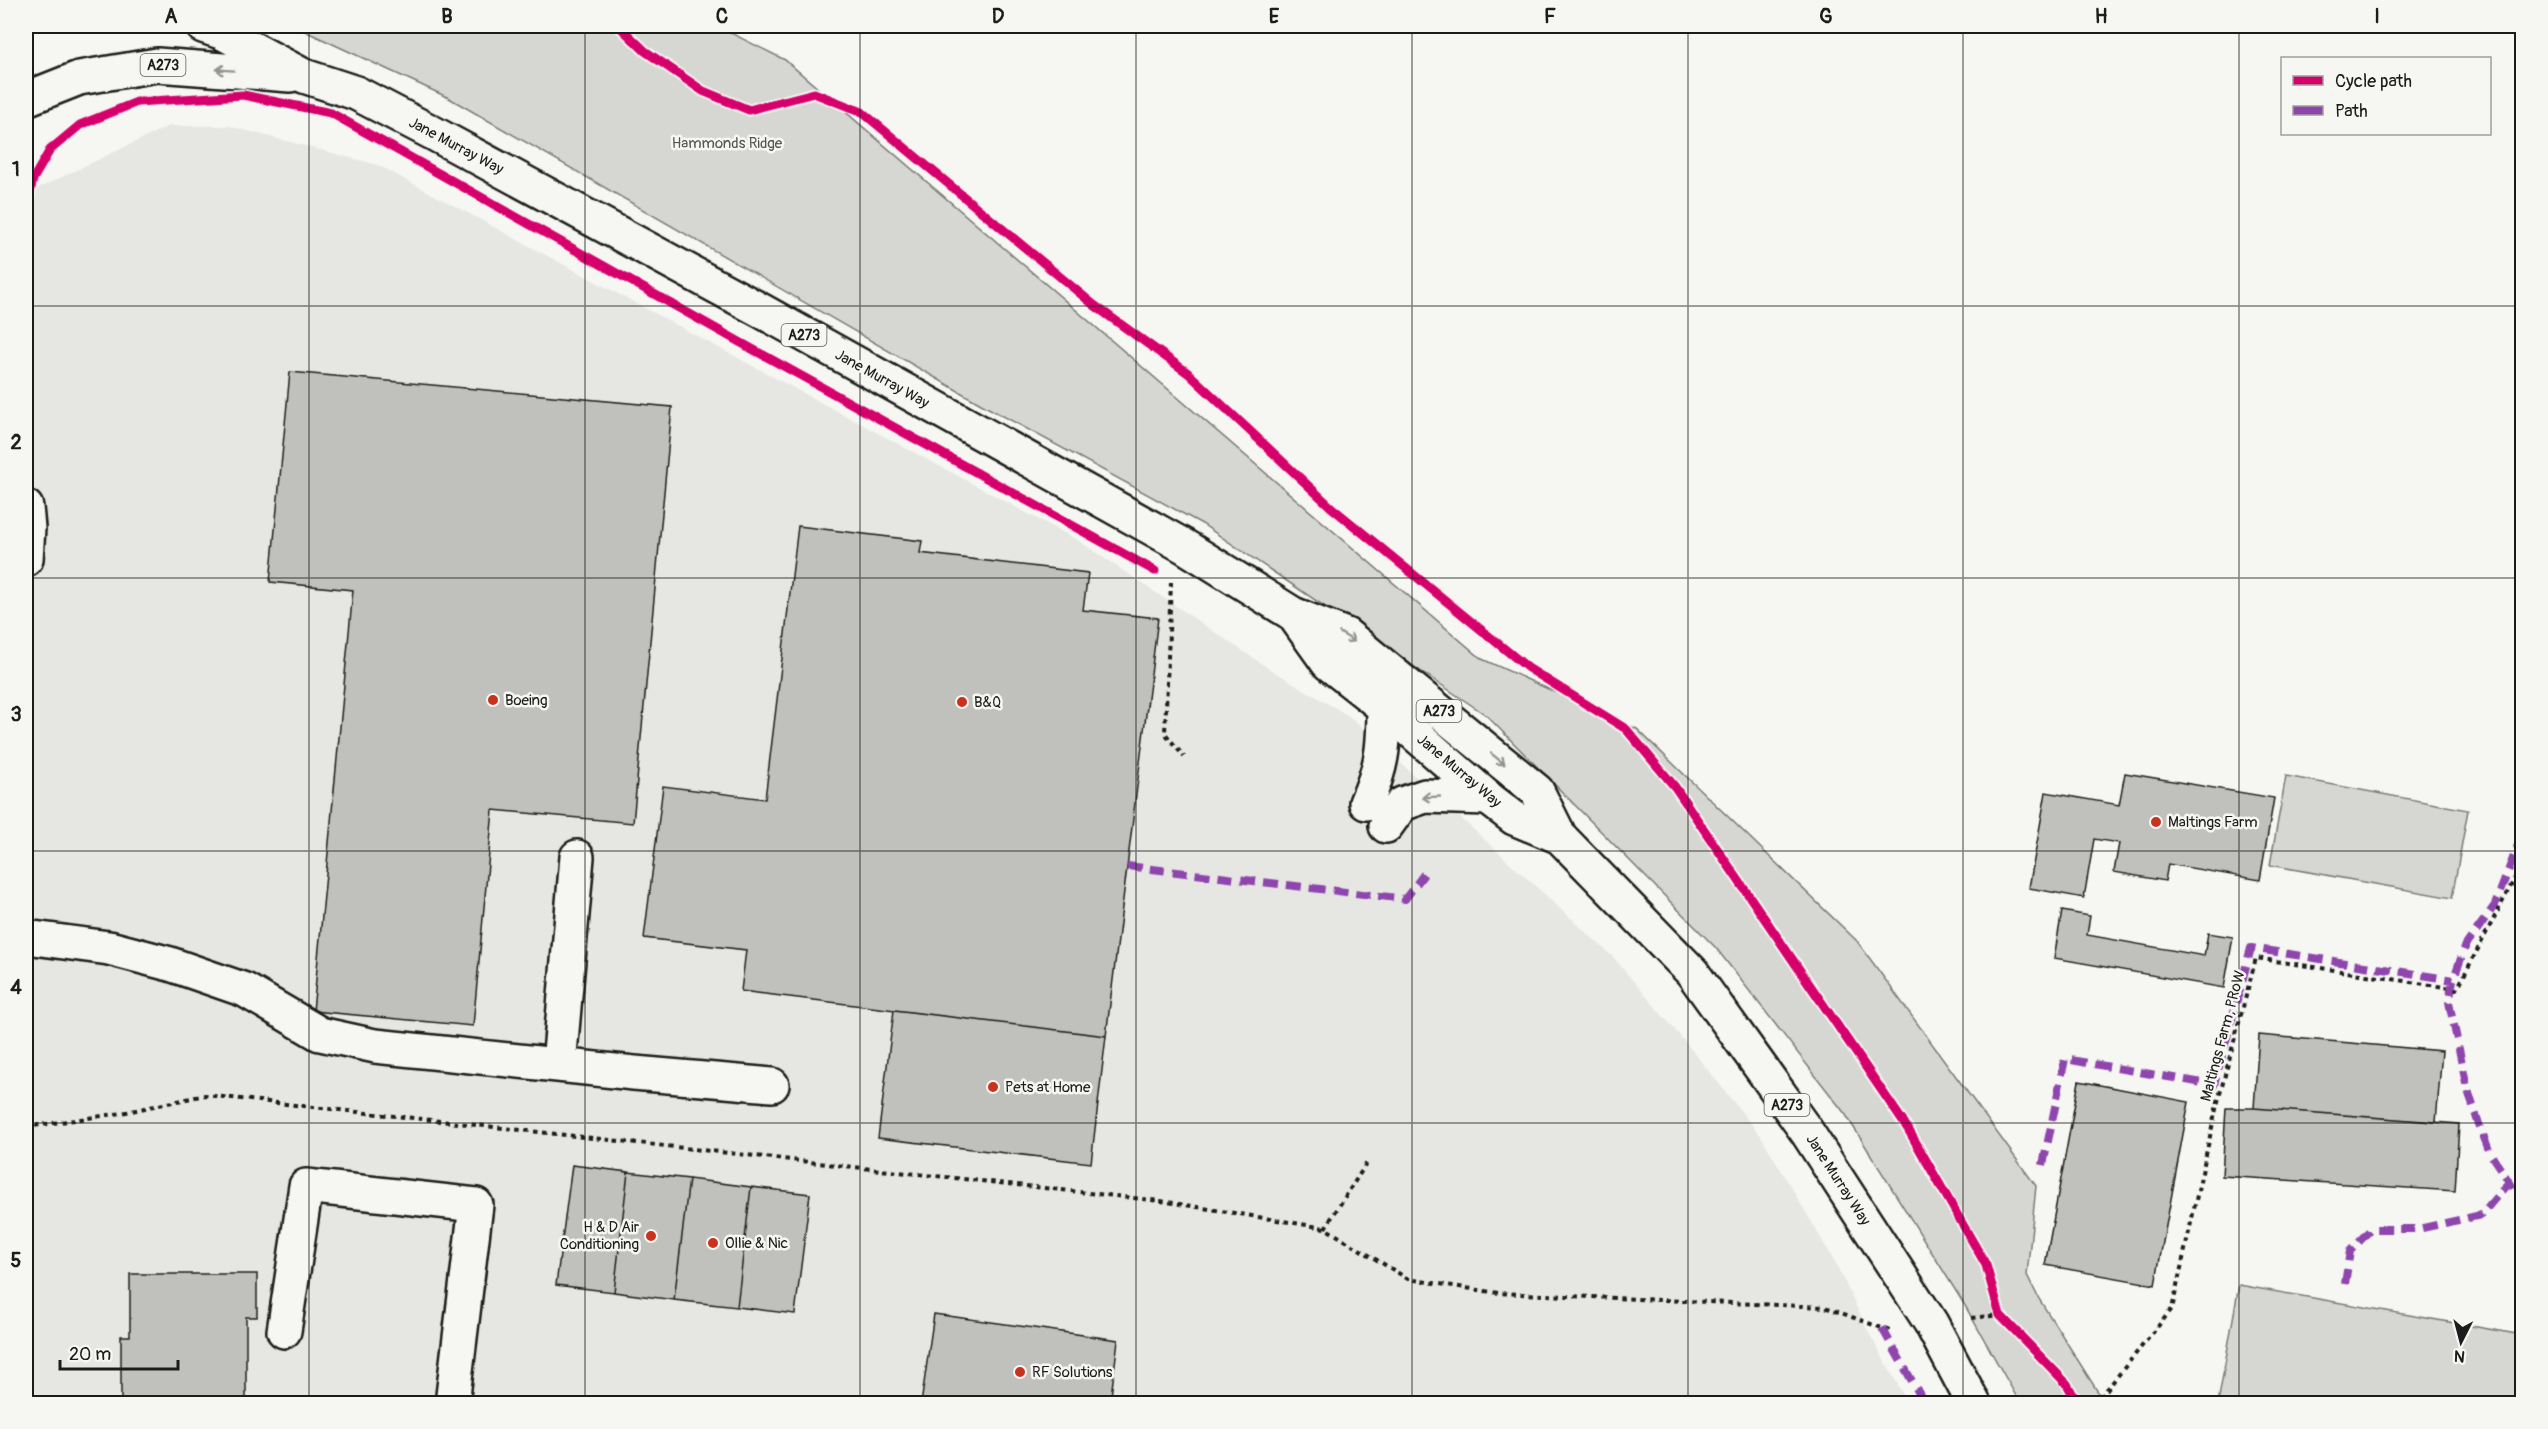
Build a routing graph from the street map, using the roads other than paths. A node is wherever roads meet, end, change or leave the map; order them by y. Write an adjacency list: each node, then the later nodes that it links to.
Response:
1 (203, 26): 2 (main road, Jane Murray Way / A273)
2 (304, 76): 3 (main road, Jane Murray Way / A273, one-way to 3); 6 (main road, Jane Murray Way / A273)
3 (26, 99)
4 (26, 507): 5 (main road)
5 (26, 559)
6 (1293, 614): 7 (main road, Jane Murray Way / A273); 9 (main road, Jane Murray Way / A273, one-way to 9)
7 (1384, 707): 8 (main road, Jane Murray Way / A273); 8 (main road, one-way to 7)
8 (1488, 798): 9 (main road, Jane Murray Way / A273)
9 (1560, 837): 16 (main road, Jane Murray Way / A273)
10 (577, 857): 12 (main road)
11 (26, 937): 12 (main road)
12 (559, 1065): 13 (main road)
13 (772, 1084)
14 (284, 1331): 15 (main road)
15 (452, 1404)
16 (1974, 1404)

